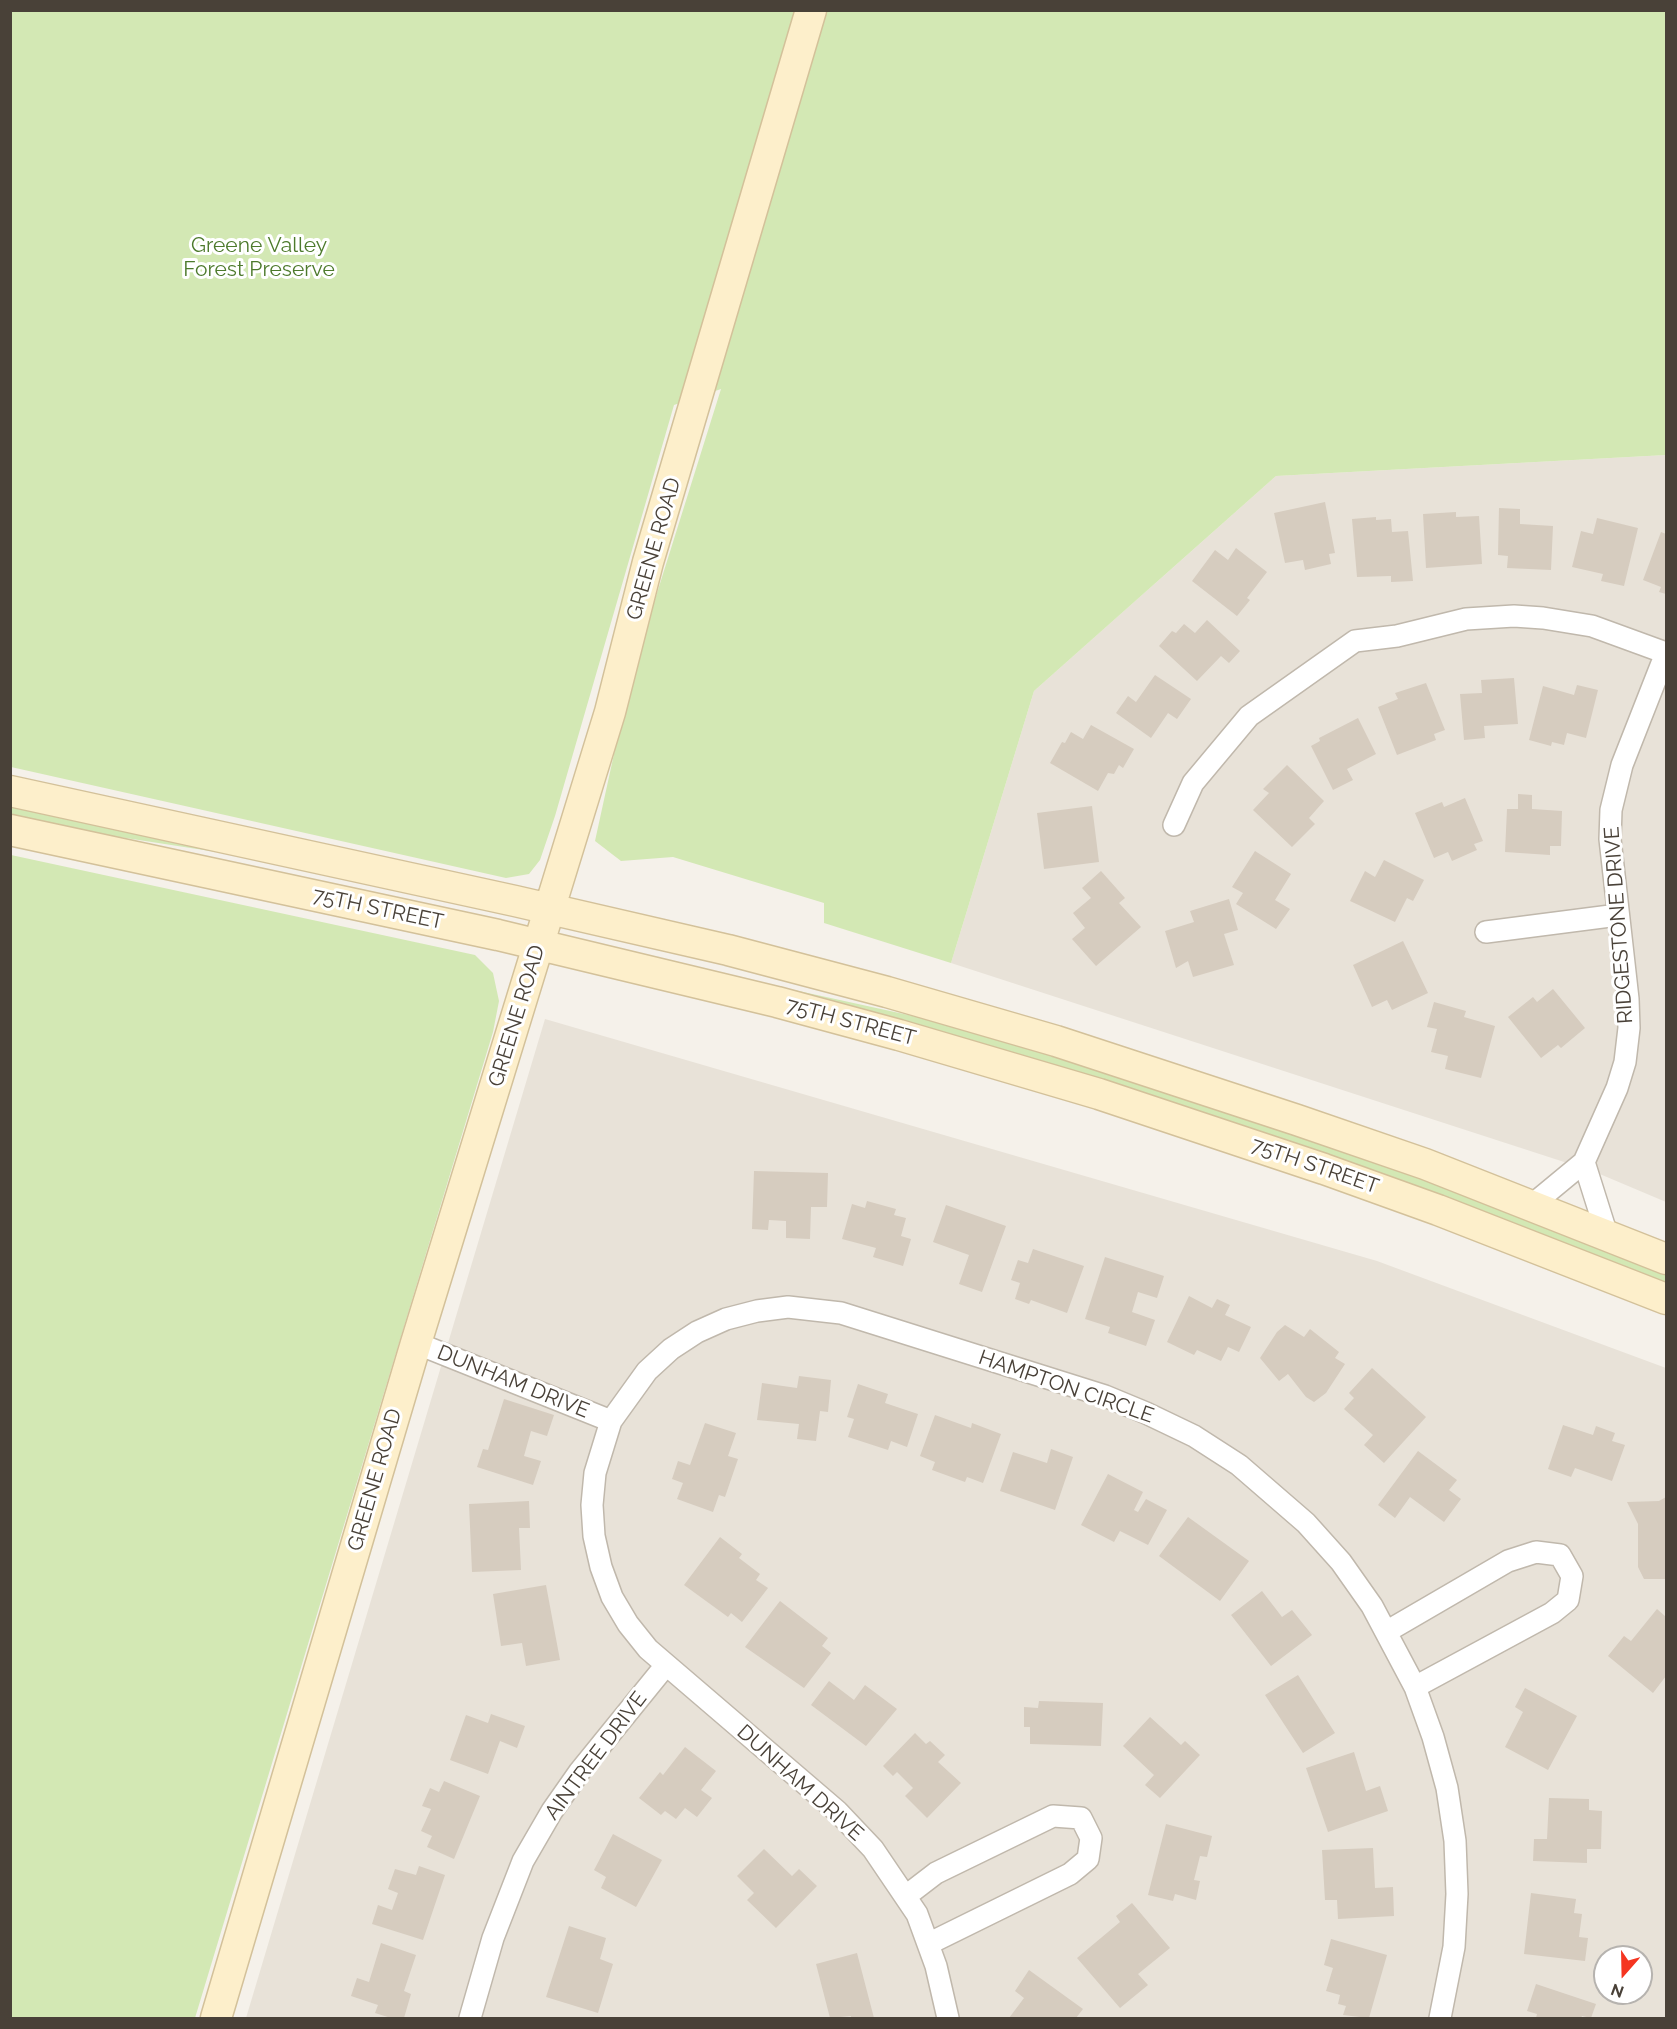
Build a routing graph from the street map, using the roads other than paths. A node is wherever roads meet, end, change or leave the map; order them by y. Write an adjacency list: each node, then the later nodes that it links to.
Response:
1 (811, 10): 6 (main road, GREENE ROAD)
2 (1666, 653): 4 (street); 7 (street, RIDGESTONE DRIVE)
3 (10, 791): 6 (main road, 75TH STREET)
4 (1174, 825)
5 (10, 830): 9 (main road, 75TH STREET)
6 (551, 909): 9 (main road, GREENE ROAD); 11 (main road, 75TH STREET)
7 (1618, 915): 8 (street); 10 (street, RIDGESTONE DRIVE)
8 (1486, 932)
9 (540, 945): 14 (main road, 75TH STREET); 15 (main road, GREENE ROAD)
10 (1584, 1162): 11 (street, RIDGESTONE DRIVE); 12 (street)
11 (1532, 1205): 12 (main road, 75TH STREET)
12 (1607, 1235): 13 (main road, 75TH STREET)
13 (1666, 1258)
14 (1666, 1299)
15 (416, 1343): 16 (street, DUNHAM DRIVE); 22 (main road, GREENE ROAD)
16 (611, 1420): 17 (street, HAMPTON CIRCLE); 18 (street, HAMPTON CIRCLE)
17 (1386, 1632): 19 (street, HAMPTON CIRCLE); 19 (street)
18 (666, 1665): 20 (street, DUNHAM DRIVE); 23 (street, AINTREE DRIVE)
19 (1415, 1687): 25 (street, HAMPTON CIRCLE)
20 (906, 1896): 21 (street, DUNHAM DRIVE); 21 (street)
21 (928, 1944): 24 (street, DUNHAM DRIVE)
22 (216, 2019)
23 (470, 2019)
24 (948, 2019)
25 (1440, 2019)

